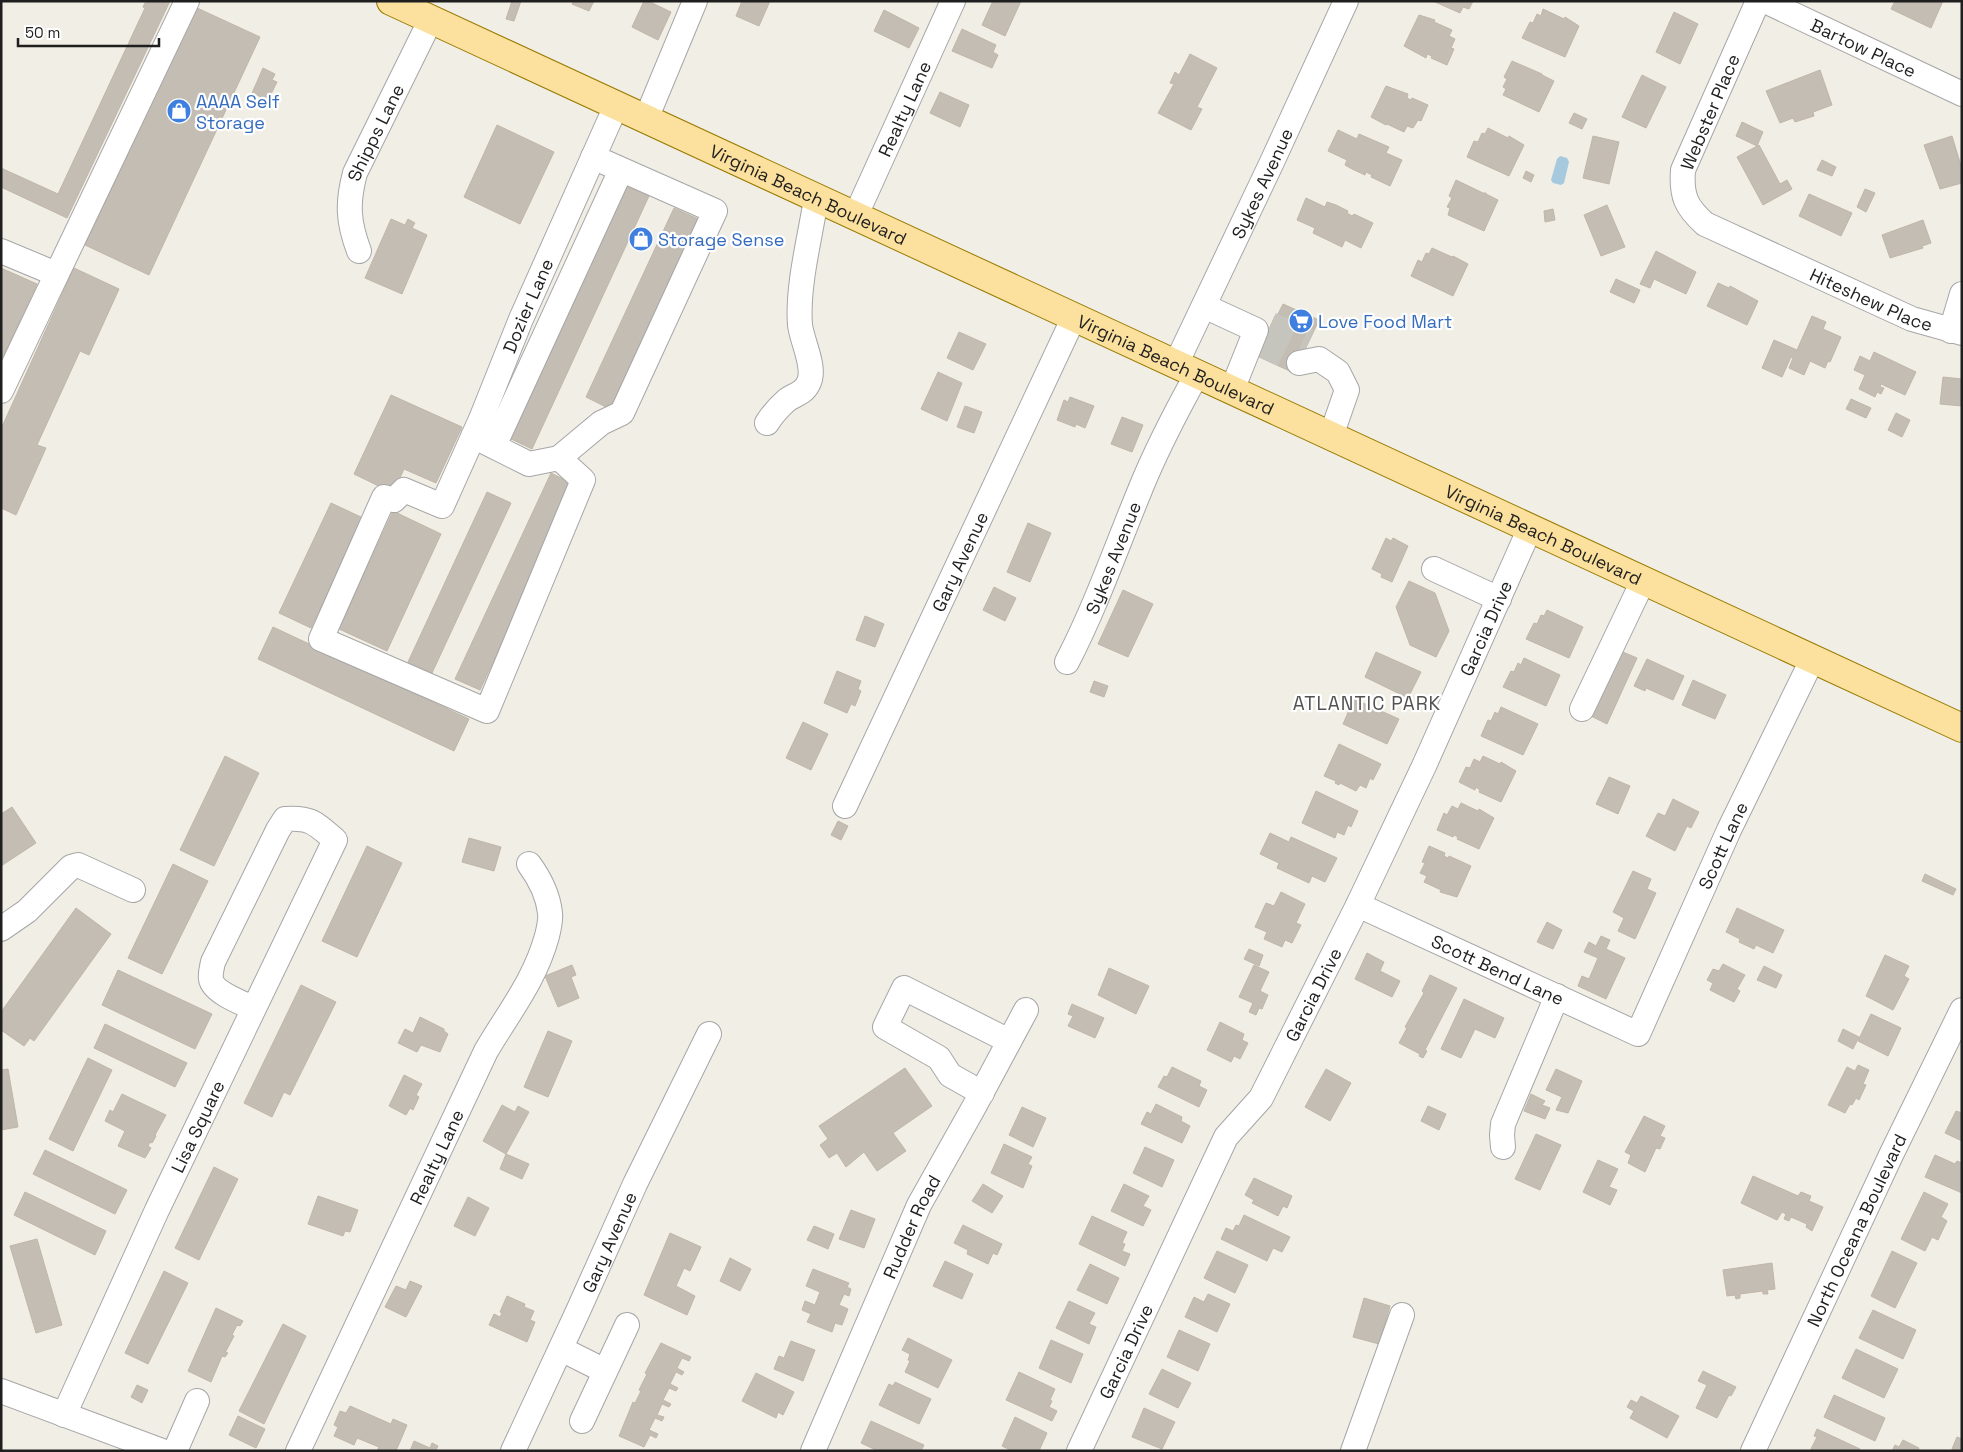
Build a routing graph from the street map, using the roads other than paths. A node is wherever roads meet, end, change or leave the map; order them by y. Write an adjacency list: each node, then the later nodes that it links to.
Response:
1 (187, 1): 18 (street)
2 (695, 1): 10 (street)
3 (953, 1): 14 (street, Realty Lane)
4 (1346, 1): 20 (street, Sykes Avenue)
5 (1758, 1): 17 (street, Webster Place)
6 (1765, 1): 8 (street, Bartow Place)
7 (410, 8): 9 (main road, Virginia Beach Boulevard); 16 (street, Shipps Lane)
8 (1962, 94)
9 (616, 106): 10 (main road, Virginia Beach Boulevard); 11 (street, Dozier Lane)
10 (646, 120): 13 (main road, Virginia Beach Boulevard)
11 (593, 157): 12 (street); 29 (street, Dozier Lane)
12 (621, 170): 29 (street); 30 (street)
13 (816, 198): 14 (main road, Virginia Beach Boulevard); 27 (street)
14 (855, 217): 21 (main road, Virginia Beach Boulevard)
15 (1, 251): 18 (street)
16 (359, 251)
17 (1783, 259): 22 (street, Hiteshew Place)
18 (56, 274): 26 (street)
19 (1962, 294): 22 (street)
20 (1204, 306): 24 (street, Sykes Avenue); 25 (street)
21 (1074, 317): 24 (main road, Virginia Beach Boulevard); 39 (street, Gary Avenue)
22 (1956, 332)
23 (1309, 354): 28 (street)
24 (1186, 369): 25 (main road, Virginia Beach Boulevard); 36 (street, Sykes Avenue)
25 (1232, 390): 28 (main road, Virginia Beach Boulevard)
26 (1, 391)
27 (767, 423)
28 (1331, 436): 31 (main road, Virginia Beach Boulevard)
29 (483, 441): 30 (street); 30 (street, Dozier Lane)
30 (559, 458)
31 (1530, 528): 33 (main road, Virginia Beach Boulevard); 34 (street, Garcia Drive)
32 (1434, 569): 34 (street)
33 (1643, 581): 35 (main road, Virginia Beach Boulevard); 37 (street)
34 (1499, 599): 42 (street, Garcia Drive)
35 (1812, 660): 38 (main road, Virginia Beach Boulevard); 49 (street, Scott Lane)
36 (1067, 662)
37 (1582, 709)
38 (1962, 728)
39 (845, 806)
40 (529, 864): 63 (street, Realty Lane)
41 (132, 890): 43 (street)
42 (1358, 905): 44 (street, Scott Bend Lane); 66 (street, Garcia Drive)
43 (1, 929)
44 (1557, 996): 49 (street, Scott Bend Lane); 52 (street)
45 (253, 1008): 45 (street, Lisa Square); 59 (street, Lisa Square)
46 (1026, 1010): 50 (street, Rudder Road)
47 (1962, 1010): 68 (street, North Oceana Boulevard)
48 (710, 1034): 55 (street, Gary Avenue)
49 (1638, 1034)
50 (1009, 1041): 51 (street, Rudder Road); 51 (street)
51 (982, 1093): 65 (street, Rudder Road)
52 (1503, 1147)
53 (1402, 1315): 67 (street)
54 (627, 1325): 56 (street)
55 (561, 1349): 56 (street); 64 (street, Gary Avenue)
56 (605, 1370): 60 (street)
57 (1, 1391): 59 (street)
58 (197, 1401): 62 (street)
59 (64, 1415): 61 (street)
60 (582, 1421)
61 (162, 1451)
62 (175, 1451)
63 (298, 1451)
64 (513, 1451)
65 (813, 1451)
66 (1079, 1451)
67 (1354, 1451)
68 (1753, 1451)

